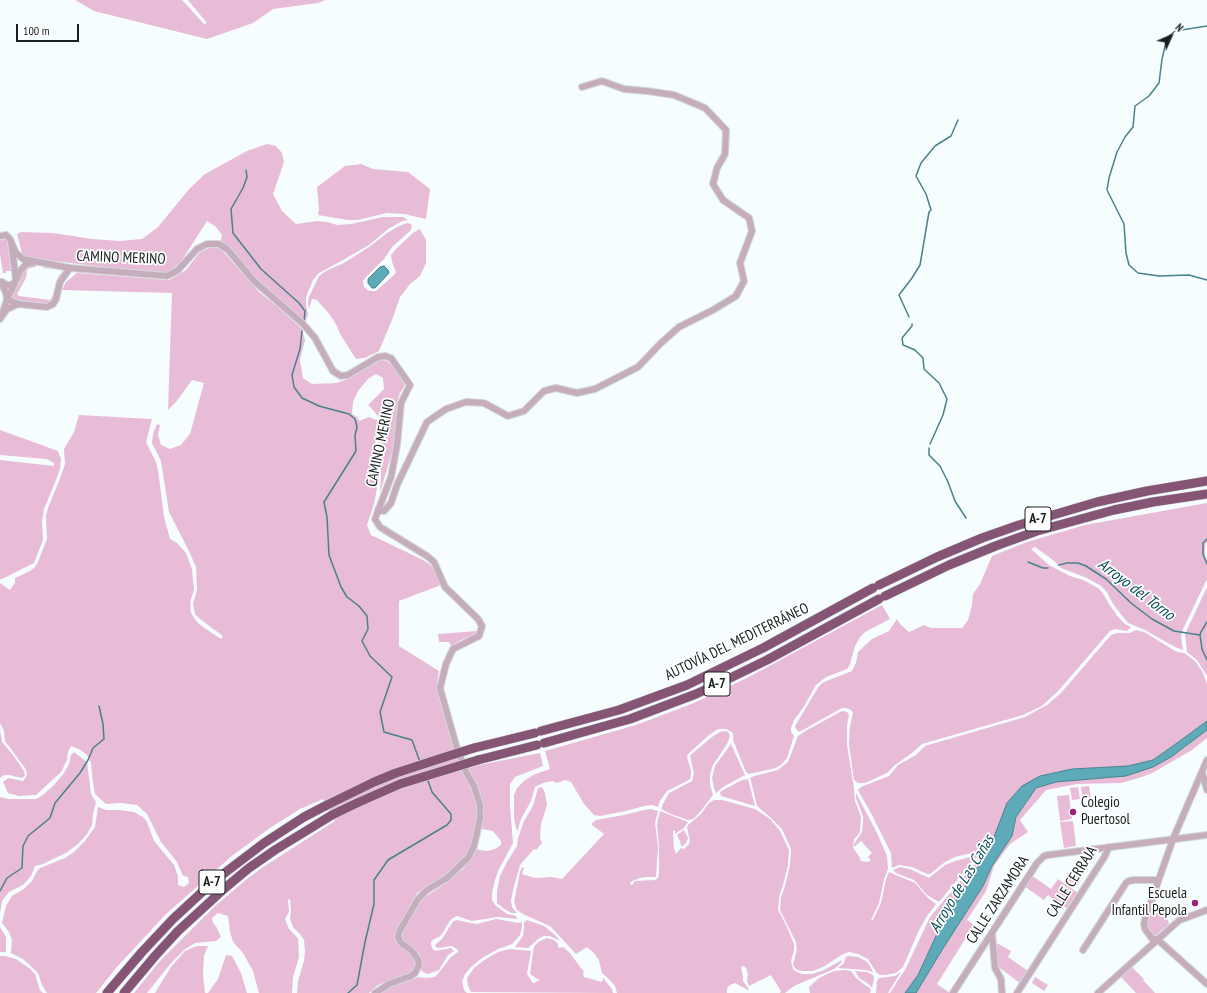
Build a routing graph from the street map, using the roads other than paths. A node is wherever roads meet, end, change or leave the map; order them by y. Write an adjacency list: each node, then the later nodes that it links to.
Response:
1 (582, 87): 15 (street)
2 (2, 235): 3 (street)
3 (12, 244): 4 (street); 7 (street)
4 (39, 262): 5 (street); 7 (street)
5 (70, 268): 9 (street, CAMINO MERINO); 15 (street, CAMINO MERINO)
6 (1, 281): 7 (street); 8 (street)
7 (15, 282): 8 (street)
8 (7, 299): 9 (street); 10 (street)
9 (18, 304): 10 (street)
10 (1, 318)
11 (1207, 476): 13 (highway)
12 (1207, 481): 13 (highway, AUTOVÍA DEL MEDITERRÁNEO / A-7)
13 (1147, 491): 28 (highway, AUTOVÍA DEL MEDITERRÁNEO / A-7, bridge)
14 (1207, 494): 29 (highway, AUTOVÍA DEL MEDITERRÁNEO / A-7, bridge)
15 (378, 510): 30 (street, CAMINO MERINO)
16 (1206, 762): 17 (street)
17 (1202, 772): 18 (street); 20 (street)
18 (1207, 790)
19 (1207, 835): 20 (street, CALLE CERRAJA)
20 (1173, 839): 21 (street, CALLE CERRAJA); 22 (street)
21 (1109, 847): 24 (street, CALLE ZARZAMORA); 33 (street, CALLE CERRAJA)
22 (1158, 880): 25 (street); 26 (street)
23 (1207, 910): 25 (street)
24 (992, 933): 31 (street, CALLE ZARZAMORA); 32 (street)
25 (1155, 940): 27 (street); 34 (street)
26 (1083, 950)
27 (1207, 984)
28 (107, 993)
29 (124, 993)
30 (374, 993)
31 (953, 993)
32 (1002, 993)
33 (1017, 993)
34 (1098, 993)

